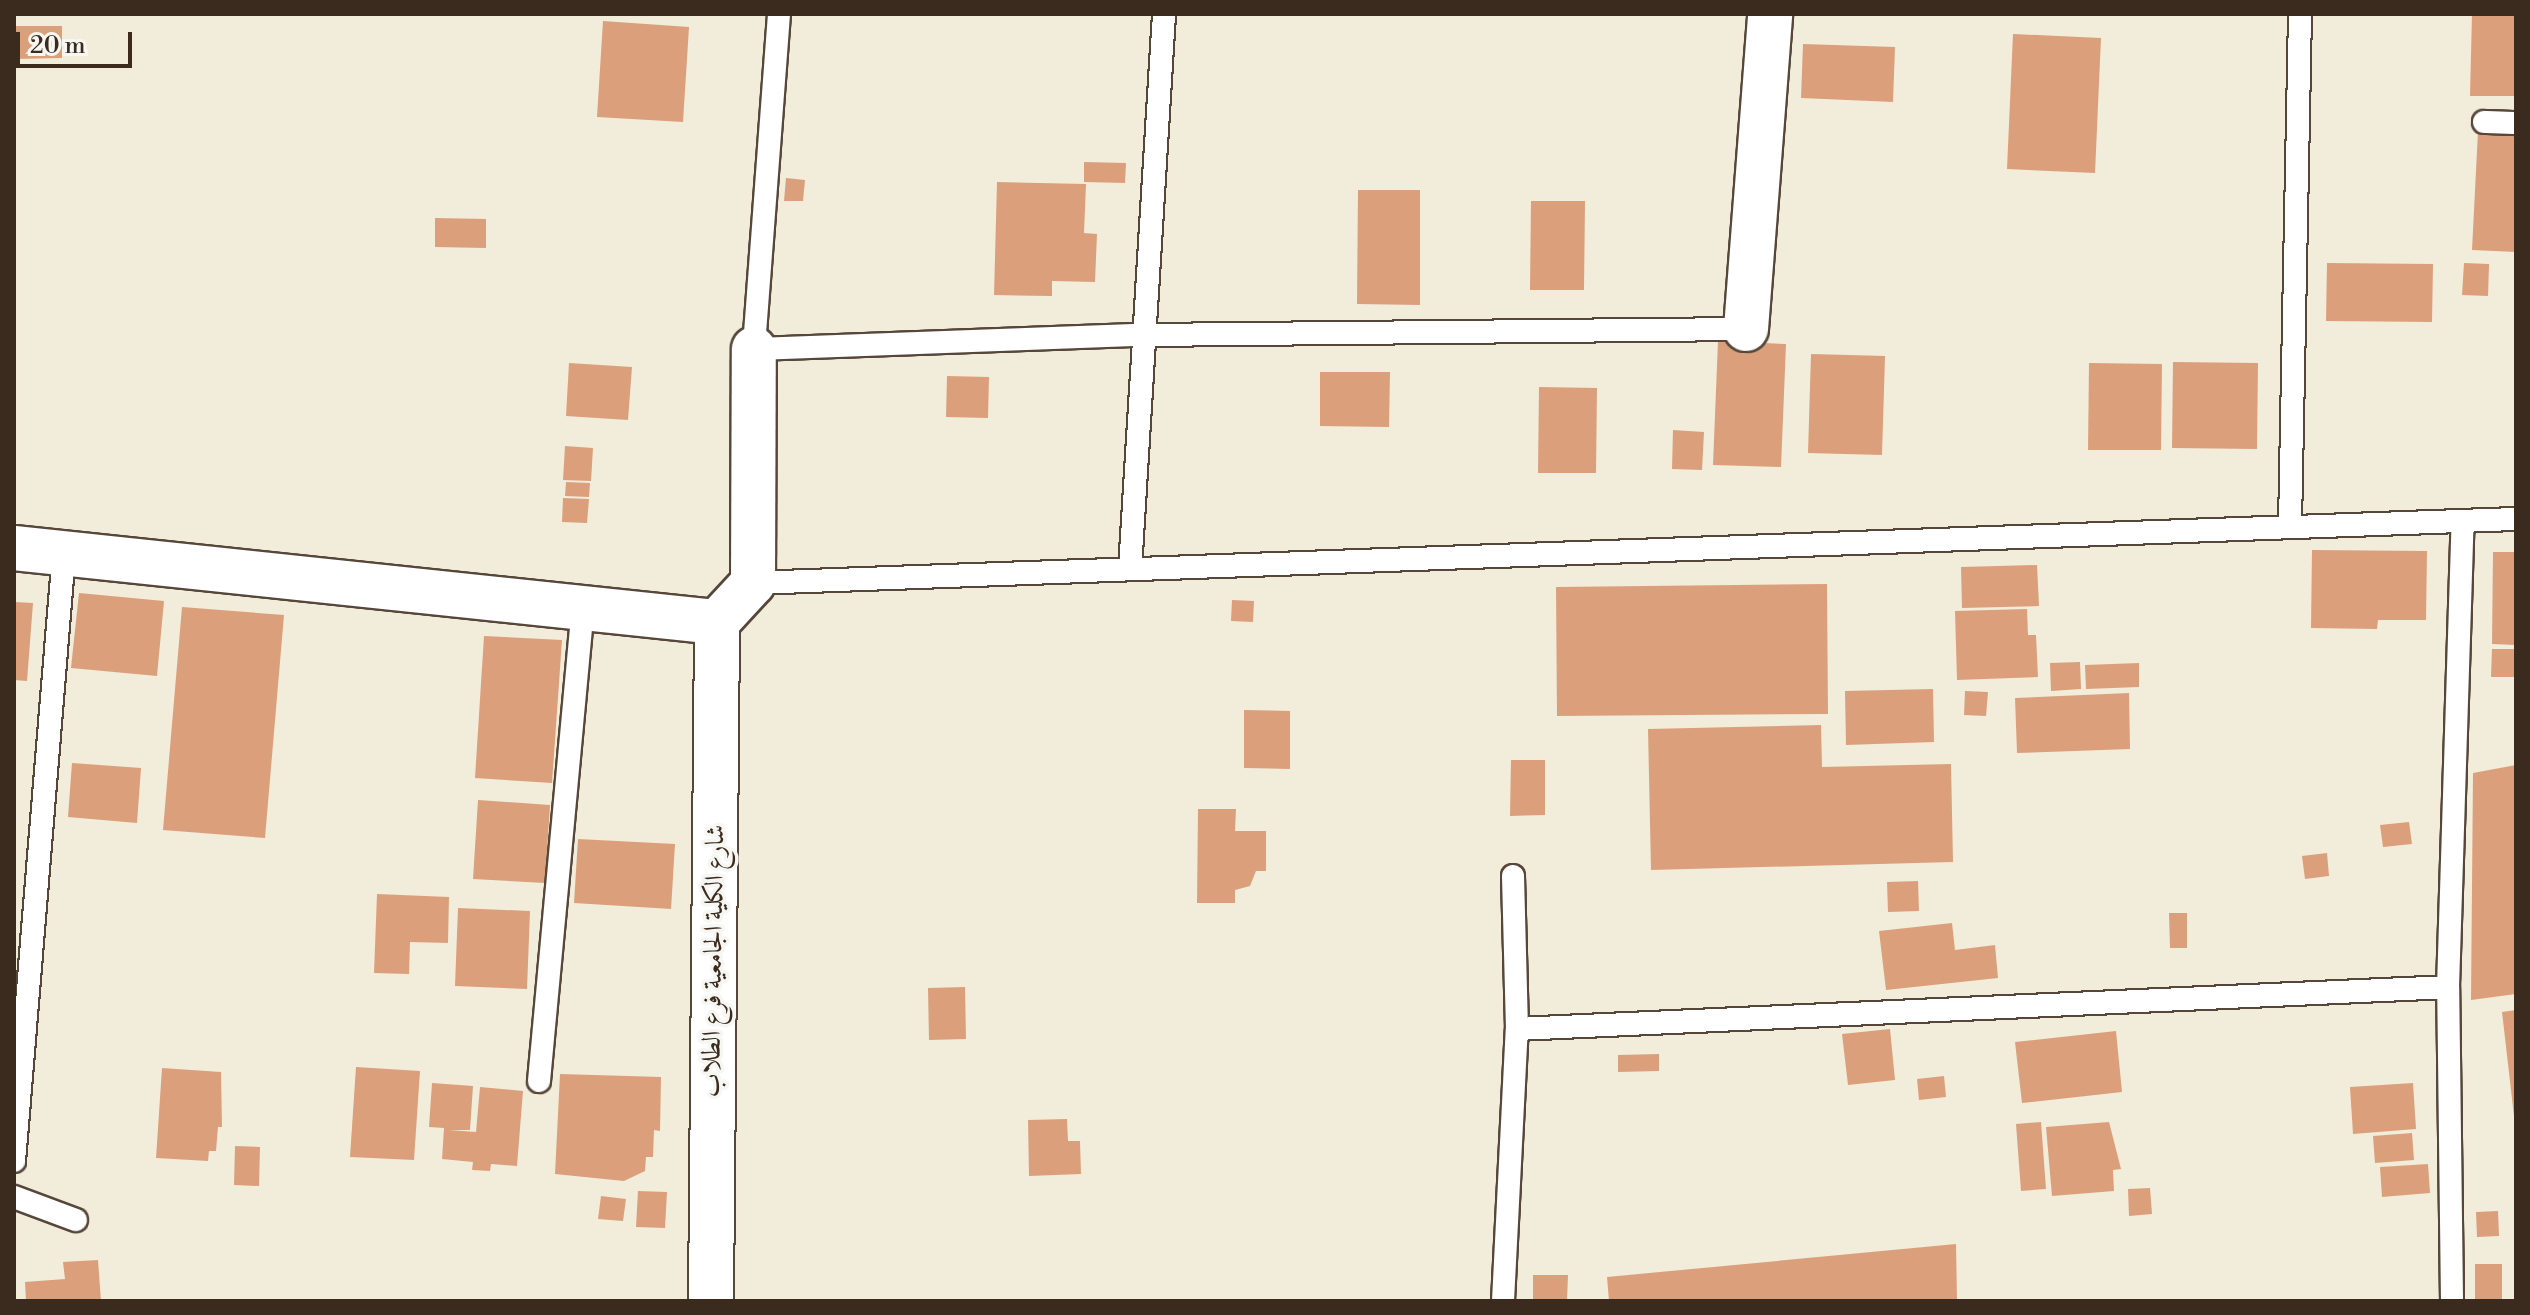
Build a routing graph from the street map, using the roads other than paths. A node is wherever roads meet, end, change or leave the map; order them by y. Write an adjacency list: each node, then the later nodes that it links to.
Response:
1 (779, 14): 9 (lane)
2 (1164, 14): 8 (lane)
3 (1770, 14): 7 (street)
4 (2300, 14): 12 (lane)
5 (2484, 122): 6 (lane)
6 (2516, 123)
7 (1746, 329): 8 (lane)
8 (1143, 335): 9 (lane); 15 (lane)
9 (754, 349): 16 (street)
10 (2516, 519): 11 (lane)
11 (2463, 521): 12 (lane); 20 (lane)
12 (2290, 525): 15 (lane)
13 (14, 548): 14 (street)
14 (64, 553): 17 (street); 23 (lane)
15 (1130, 569): 16 (lane)
16 (753, 583): 18 (street)
17 (583, 608): 18 (street); 22 (lane)
18 (717, 622): 26 (street, شارع الكلية الجامعية فرع الطلاب)
19 (1513, 876): 21 (lane)
20 (2448, 987): 21 (lane); 28 (lane)
21 (1517, 1029): 27 (lane)
22 (539, 1081)
23 (14, 1161)
24 (14, 1197): 25 (lane)
25 (76, 1220)
26 (711, 1301)
27 (1503, 1301)
28 (2452, 1301)

